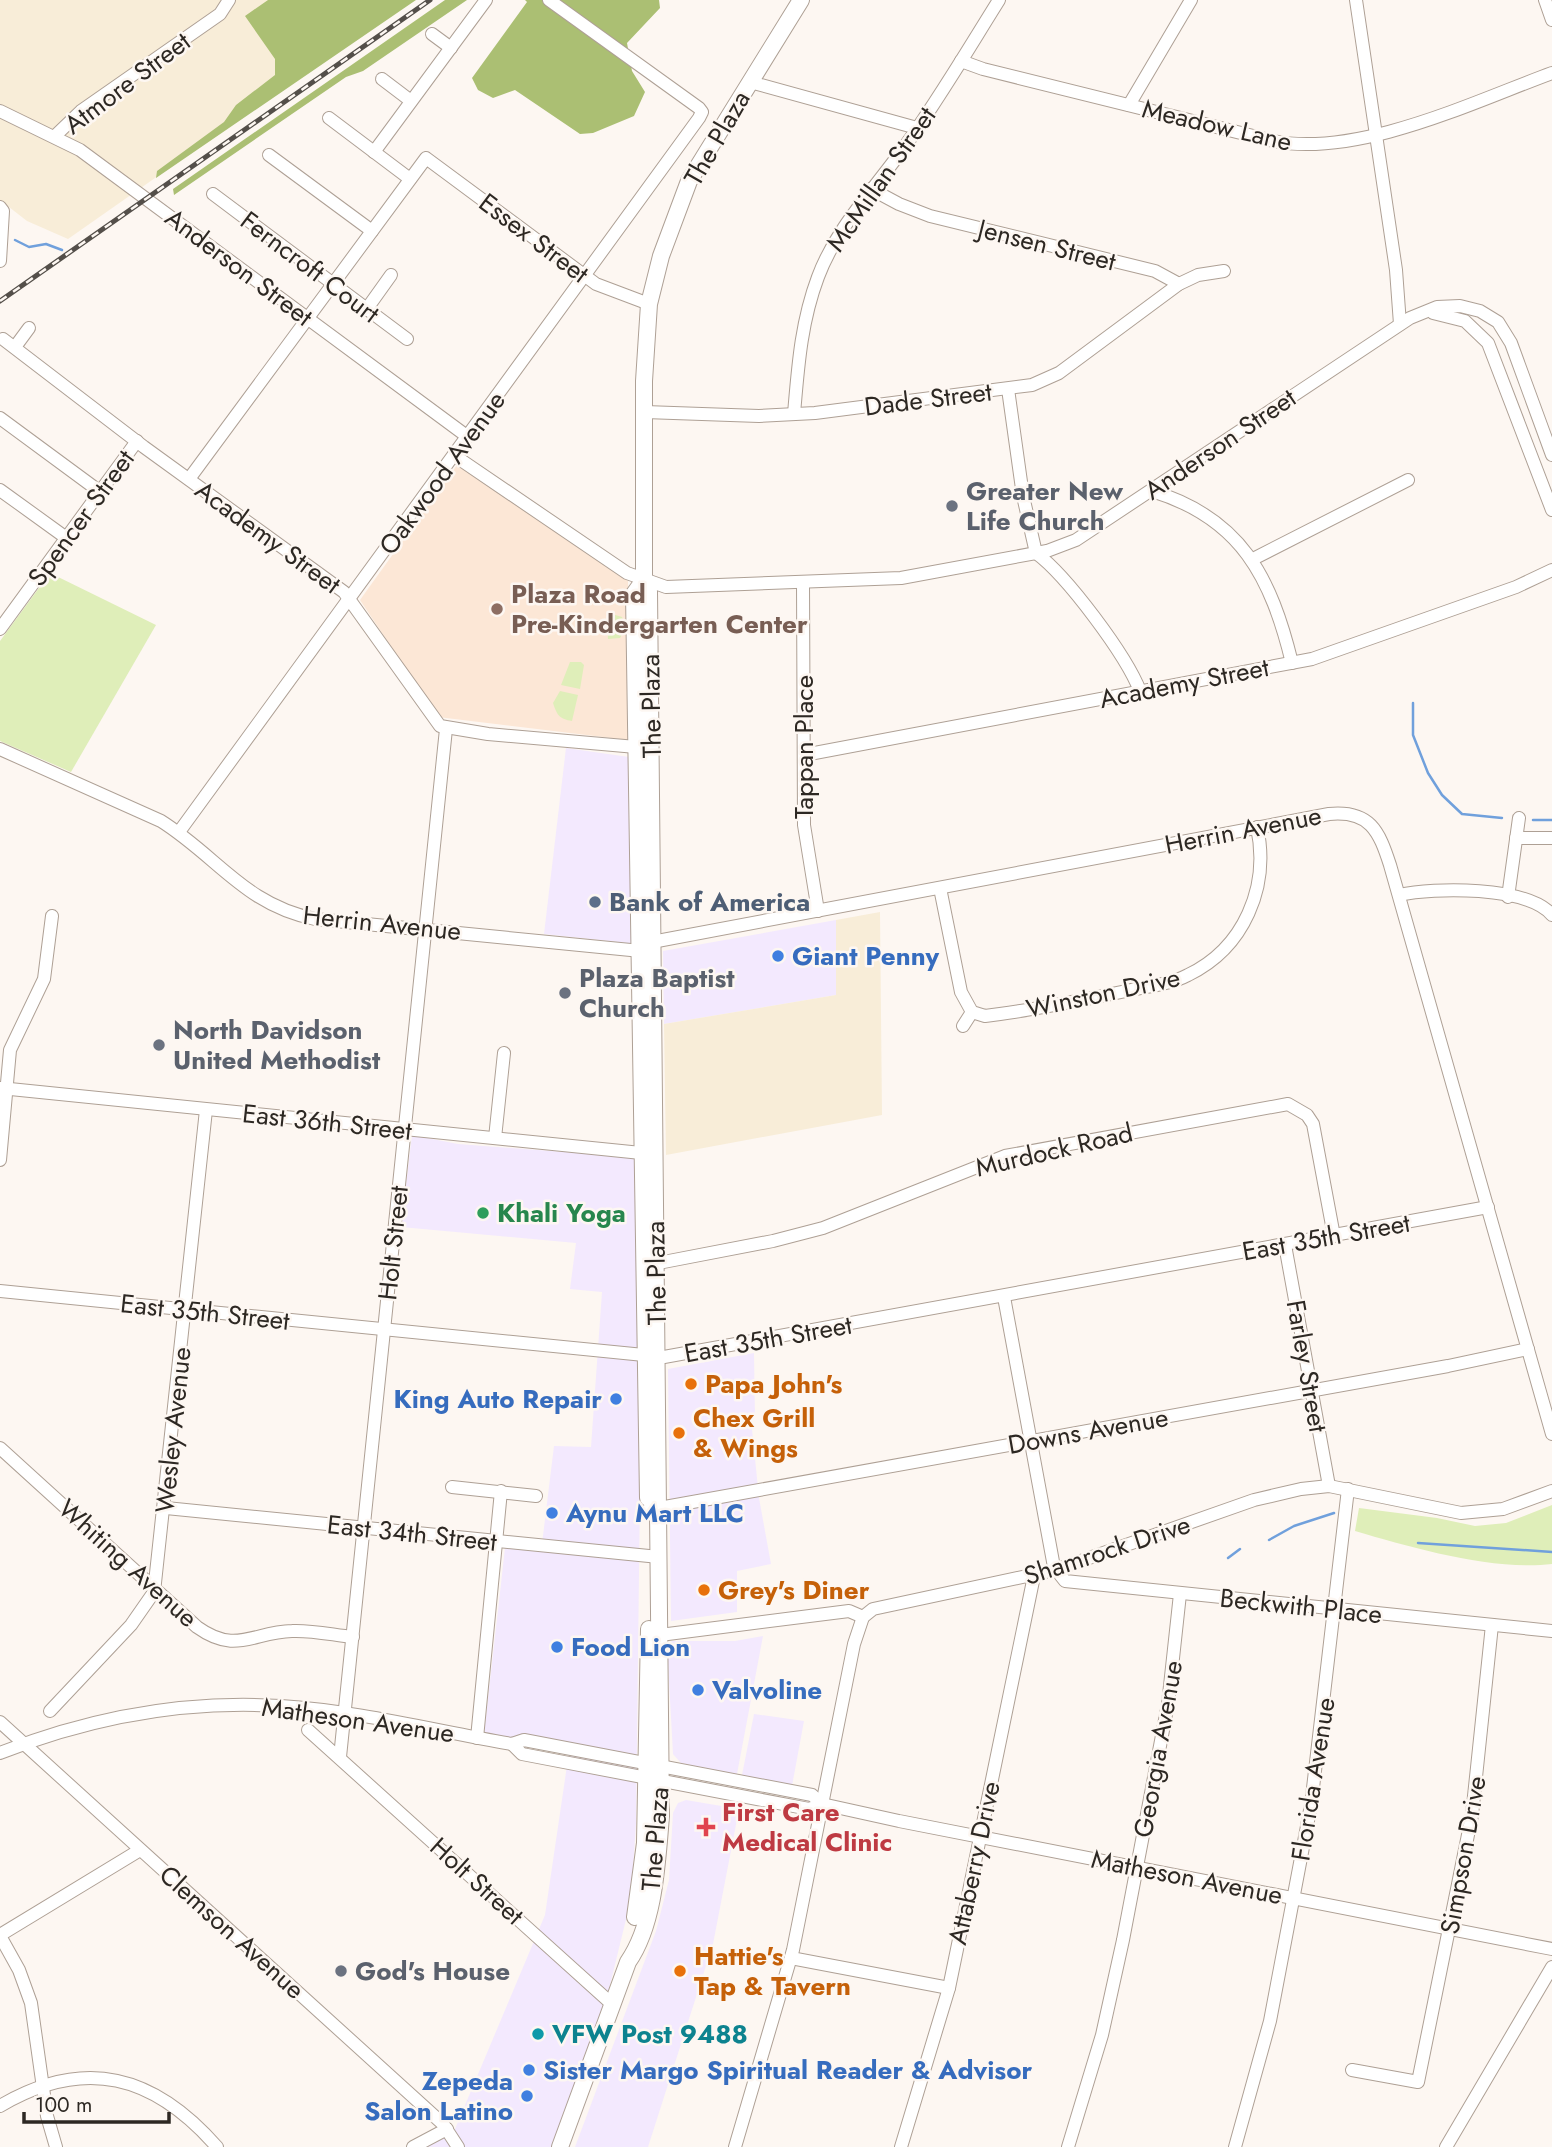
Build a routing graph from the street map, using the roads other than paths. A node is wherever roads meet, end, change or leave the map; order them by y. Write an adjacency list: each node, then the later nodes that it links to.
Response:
1 (486, 0): 11 (street)
2 (549, 0): 33 (street, Oakwood Avenue)
3 (801, 0): 15 (main road, The Plaza)
4 (999, 0): 12 (street, McMillan Street)
5 (1191, 0): 17 (street)
6 (1356, 0): 21 (street)
7 (1545, 0): 9 (street)
8 (230, 1): 22 (street, Atmore Street)
9 (1552, 20)
10 (432, 34): 11 (street)
11 (451, 48): 16 (street)
12 (961, 61): 17 (street, Meadow Lane); 20 (street, McMillan Street)
13 (1552, 73): 21 (street, Meadow Lane)
14 (382, 79): 16 (street)
15 (750, 82): 20 (street); 36 (main road, The Plaza)
16 (411, 101): 23 (street)
17 (1129, 105): 21 (street, Meadow Lane)
18 (0, 111): 22 (street, Anderson Street)
19 (329, 118): 23 (street)
20 (917, 128): 26 (street, McMillan Street)
21 (1376, 135): 40 (street)
22 (55, 136): 39 (street, Anderson Street)
23 (373, 152): 25 (street)
24 (269, 155): 29 (street)
25 (410, 179): 29 (street); 33 (street, Essex Street)
26 (871, 189): 35 (street, Jensen Street); 47 (street, McMillan Street)
27 (213, 194): 34 (street, Ferncroft Court)
28 (0, 207): 30 (street)
29 (372, 231): 34 (street)
30 (0, 261)
31 (1224, 271): 35 (street)
32 (391, 275): 37 (street)
33 (586, 275): 36 (street, Essex Street); 49 (street, Oakwood Avenue)
34 (332, 284): 37 (street, Ferncroft Court); 39 (street)
35 (1180, 284): 45 (street, Dade Street)
36 (649, 304): 46 (main road, The Plaza)
37 (366, 310): 43 (street, Ferncroft Court)
38 (1418, 314): 40 (street, Anderson Street); 51 (street, Anderson Street); 58 (street)
39 (307, 318): 49 (street, Anderson Street); 53 (street)
40 (1400, 324): 57 (street, Anderson Street)
41 (29, 328): 44 (street)
42 (3, 339): 44 (street, Academy Street)
43 (407, 339)
44 (15, 347): 50 (street, Academy Street)
45 (1008, 389): 47 (street, Dade Street); 60 (street)
46 (645, 412): 47 (street, Dade Street); 63 (main road, The Plaza)
47 (794, 414)
48 (0, 418): 56 (street)
49 (468, 438): 52 (street, Oakwood Avenue)
50 (137, 441): 53 (street, Academy Street); 56 (street, Spencer Street)
51 (1552, 455)
52 (455, 456): 63 (street, Anderson Street); 65 (street, Oakwood Avenue)
53 (189, 479): 65 (street, Academy Street)
54 (1408, 480): 61 (street)
55 (0, 489): 59 (street)
56 (99, 491): 59 (street, Spencer Street)
57 (1152, 491): 60 (street, Anderson Street); 61 (street)
58 (1552, 510)
59 (65, 537): 66 (street, Spencer Street)
60 (1036, 553): 64 (street, Anderson Street); 68 (street)
61 (1253, 559): 67 (street)
62 (1552, 570): 67 (street, Academy Street)
63 (644, 580): 64 (street, Anderson Street); 70 (main road, The Plaza); 85 (main road, The Plaza)
64 (803, 582): 72 (street, Tappan Place)
65 (350, 599): 69 (street, Academy Street); 75 (street, Oakwood Avenue)
66 (0, 629)
67 (1292, 663): 68 (street, Academy Street)
68 (1140, 691): 72 (street, Academy Street)
69 (446, 729): 70 (street); 84 (street, Holt Street)
70 (636, 747): 85 (main road, The Plaza)
71 (0, 748): 75 (street, Herrin Avenue)
72 (803, 755): 81 (street, Tappan Place)
73 (1519, 818): 76 (street)
74 (1257, 827): 78 (street, Herrin Avenue); 79 (street, Herrin Avenue); 86 (street, Winston Drive)
75 (179, 832): 84 (street, Herrin Avenue)
76 (1516, 838): 77 (street); 80 (street)
77 (1552, 838)
78 (940, 888): 81 (street, Herrin Avenue); 86 (street)
79 (1399, 895): 80 (street); 95 (street, Herrin Avenue)
80 (1508, 897): 82 (street)
81 (818, 911): 85 (street, Herrin Avenue)
82 (1552, 915)
83 (52, 916): 89 (street)
84 (425, 928): 85 (street, Herrin Avenue); 91 (street, Holt Street)
85 (646, 947): 93 (main road, The Plaza)
86 (972, 1012): 87 (street)
87 (963, 1026)
88 (504, 1053): 92 (street)
89 (4, 1088): 90 (street, East 36th Street); 94 (street)
90 (206, 1110): 91 (street, East 36th Street); 101 (street, Wesley Avenue)
91 (404, 1129): 92 (street, East 36th Street); 102 (street, Holt Street)
92 (495, 1138): 93 (street, East 36th Street)
93 (648, 1154): 98 (main road, The Plaza)
94 (0, 1160)
95 (1488, 1207): 96 (street, East 35th Street); 103 (street, Herrin Avenue)
96 (1334, 1236): 97 (street, East 35th Street); 98 (street, Murdock Road)
97 (1285, 1245): 100 (street, East 35th Street); 105 (street, Farley Street)
98 (650, 1265): 104 (main road, The Plaza)
99 (0, 1291): 101 (street, East 35th Street)
100 (1004, 1297): 104 (street, East 35th Street); 107 (street)
101 (185, 1310): 102 (street, East 35th Street); 115 (street, Wesley Avenue)
102 (384, 1330): 104 (street, East 35th Street); 117 (street, Holt Street)
103 (1528, 1349): 105 (street, Downs Avenue); 106 (street, Herrin Avenue)
104 (651, 1356): 116 (main road, The Plaza)
105 (1311, 1390): 107 (street, Downs Avenue); 109 (street, Farley Street)
106 (1552, 1434)
107 (1032, 1441): 116 (street, Downs Avenue); 120 (street)
108 (2, 1454): 122 (street, Whiting Avenue)
109 (1329, 1486): 111 (street, Shamrock Drive); 120 (street, Shamrock Drive)
110 (452, 1487): 112 (street)
111 (1348, 1489): 113 (street, Shamrock Drive); 124 (street, Florida Avenue)
112 (501, 1491): 114 (street); 118 (street)
113 (1552, 1491)
114 (536, 1496)
115 (166, 1508): 117 (street, East 34th Street); 122 (street, Wesley Avenue)
116 (654, 1509): 119 (main road, The Plaza)
117 (365, 1528): 118 (street, East 34th Street); 129 (street, Holt Street)
118 (496, 1541): 119 (street, East 34th Street); 134 (street)
119 (654, 1557): 128 (main road, The Plaza); 138 (main road, The Plaza)
120 (1055, 1570): 121 (street, Shamrock Drive); 123 (street, Beckwith Place)
121 (1034, 1576): 125 (street, Shamrock Drive); 140 (street, Attaberry Drive)
122 (155, 1589): 129 (street, Whiting Avenue); 130 (street, Wesley Avenue)
123 (1180, 1594): 124 (street, Beckwith Place); 142 (street, Georgia Avenue)
124 (1335, 1609): 126 (street, Beckwith Place); 143 (street, Florida Avenue)
125 (863, 1617): 128 (street, Shamrock Drive); 139 (street)
126 (1492, 1625): 127 (street, Beckwith Place); 144 (street, Simpson Drive)
127 (1552, 1631)
128 (660, 1635): 138 (main road, The Plaza)
129 (353, 1637): 131 (street, Holt Street)
130 (50, 1711)
131 (345, 1714): 134 (street, Matheson Avenue); 135 (street, Matheson Avenue); 137 (street, Holt Street)
132 (0, 1722): 135 (street, Clemson Avenue)
133 (308, 1730): 137 (street, Holt Street)
134 (477, 1738): 138 (street, Matheson Avenue)
135 (25, 1744): 136 (street, Matheson Avenue); 141 (street, Clemson Avenue)
136 (0, 1753)
137 (340, 1757): 150 (street, Holt Street)
138 (654, 1771): 139 (street, Matheson Avenue); 150 (main road, The Plaza)
139 (822, 1804): 140 (street, Matheson Avenue); 147 (street)
140 (980, 1836): 142 (street, Matheson Avenue); 149 (street, Attaberry Drive)
141 (140, 1850): 145 (street); 154 (street, Clemson Avenue)
142 (1137, 1867): 143 (street, Matheson Avenue); 162 (street, Georgia Avenue)
143 (1293, 1898): 144 (street, Matheson Avenue); 163 (street, Florida Avenue)
144 (1451, 1929): 146 (street, Matheson Avenue); 151 (street, Simpson Drive)
145 (0, 1935): 152 (street)
146 (1552, 1949)
147 (791, 1958): 149 (street); 160 (street)
148 (1552, 1967): 164 (street)
149 (949, 1988): 161 (street, Attaberry Drive)
150 (613, 2005): 159 (main road, The Plaza)
151 (1352, 2070)
152 (42, 2085): 153 (street); 155 (street); 156 (street)
153 (0, 2106)
154 (447, 2129): 157 (street); 158 (street, Clemson Avenue)
155 (56, 2147)
156 (217, 2147)
157 (413, 2147)
158 (458, 2147)
159 (560, 2147)
160 (735, 2147)
161 (901, 2147)
162 (1068, 2147)
163 (1235, 2147)
164 (1446, 2147)

